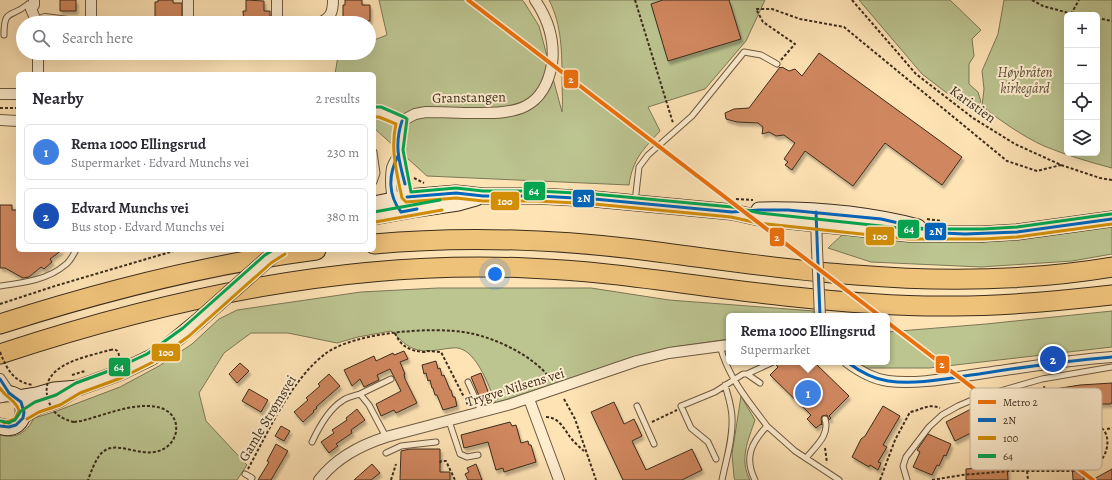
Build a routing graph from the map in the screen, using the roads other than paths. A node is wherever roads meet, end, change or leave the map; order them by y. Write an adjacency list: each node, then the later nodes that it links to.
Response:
1 (91, 0): 8 (street)
2 (188, 0): 9 (street)
3 (277, 0): 10 (street)
4 (333, 0): 11 (street)
5 (535, 0): 21 (street, Granstangen)
6 (31, 3): 7 (street); 12 (lane)
7 (35, 16)
8 (91, 16)
9 (188, 16)
10 (277, 16)
11 (330, 16)
12 (4, 36)
13 (38, 60): 15 (street)
14 (777, 64): 26 (lane)
15 (38, 72)
16 (0, 94): 17 (street)
17 (16, 94)
18 (376, 112): 21 (street)
19 (0, 120): 20 (street)
20 (16, 121)
21 (402, 121): 22 (street)
22 (398, 156): 25 (street); 25 (street)
23 (376, 165): 24 (lane)
24 (376, 175)
25 (401, 203): 26 (main road); 27 (main road); 28 (main road)
26 (635, 203): 29 (main road)
27 (376, 204)
28 (376, 216)
29 (816, 218): 30 (main road); 38 (street, bridge)
30 (1112, 218)
31 (376, 244): 35 (highway)
32 (75, 252): 36 (lane)
33 (279, 252): 56 (main road, bridge)
34 (303, 252): 39 (highway)
35 (1112, 268)
36 (0, 286)
37 (1112, 295): 41 (highway)
38 (820, 313)
39 (0, 324)
40 (724, 345): 44 (lane); 60 (street, Trygve Nilsens vei)
41 (0, 353)
42 (1112, 357): 43 (street)
43 (1087, 359): 47 (street); 49 (lane)
44 (726, 363)
45 (727, 365): 52 (lane)
46 (766, 365): 50 (lane)
47 (851, 365)
48 (1112, 367): 49 (lane)
49 (1087, 371): 57 (lane)
50 (747, 374): 52 (lane); 54 (lane)
51 (391, 379): 59 (lane)
52 (734, 380): 55 (lane); 68 (lane)
53 (468, 382): 63 (lane)
54 (760, 383)
55 (725, 385): 76 (lane); 82 (lane)
56 (78, 388): 58 (main road); 64 (main road)
57 (1010, 388)
58 (6, 390): 64 (main road)
59 (360, 394): 69 (lane); 70 (lane)
60 (529, 399): 63 (street, Trygve Nilsens vei); 81 (street)
61 (970, 401): 84 (lane)
62 (637, 406): 72 (lane)
63 (480, 412): 66 (street, Trygve Nilsens vei)
64 (24, 415): 67 (main road)
65 (825, 419): 75 (lane)
66 (449, 421): 69 (street, Trygve Nilsens vei); 74 (lane)
67 (0, 426)
68 (767, 426): 75 (lane); 83 (lane)
69 (386, 437): 80 (street, Trygve Nilsens vei)
70 (312, 442)
71 (436, 442): 73 (lane)
72 (654, 444)
73 (386, 453)
74 (478, 455)
75 (806, 458): 79 (lane)
76 (716, 459)
77 (245, 474): 78 (lane)
78 (252, 479)
79 (836, 479)
80 (319, 480)
81 (558, 480)
82 (722, 480)
83 (755, 480)
84 (907, 480)

